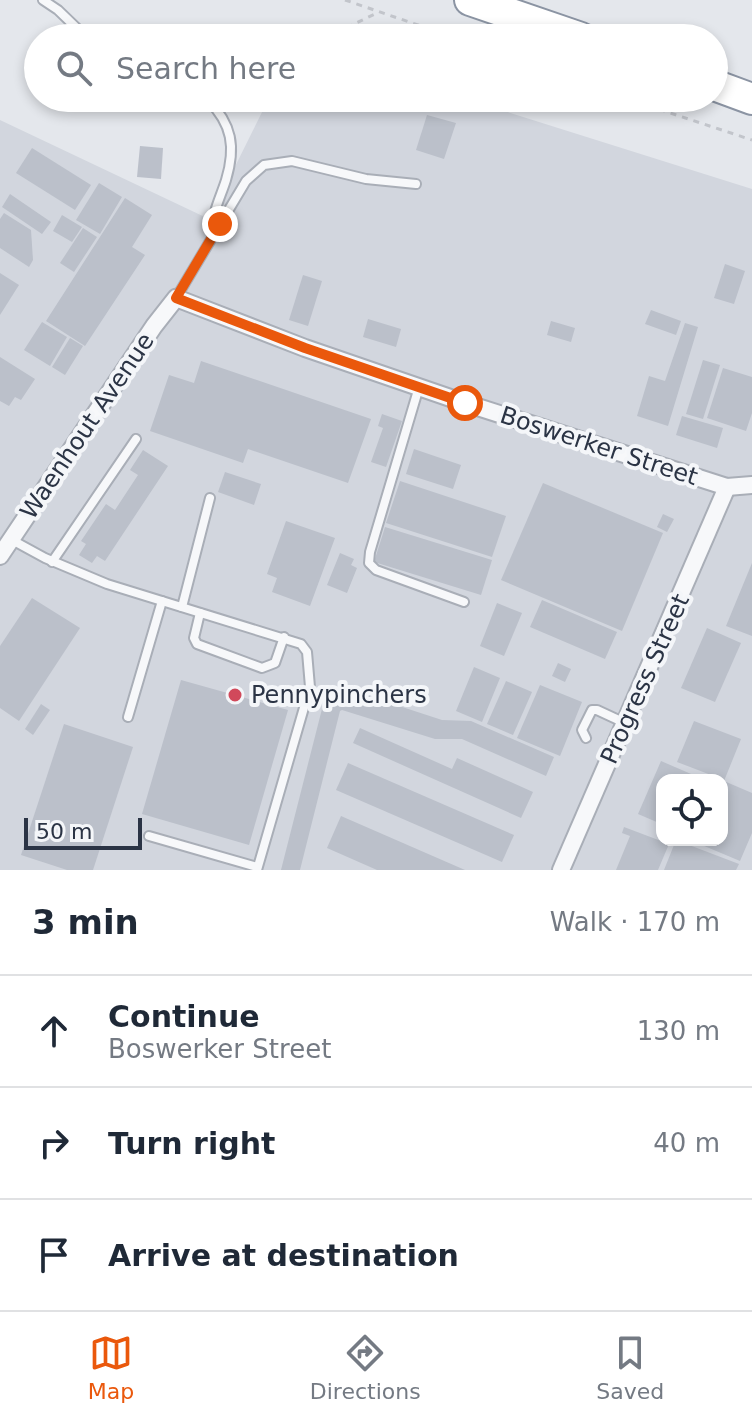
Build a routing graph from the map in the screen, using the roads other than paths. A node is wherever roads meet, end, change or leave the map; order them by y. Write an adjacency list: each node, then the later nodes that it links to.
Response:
1 (43, 0): 3 (lane)
2 (470, 0): 4 (highway)
3 (72, 24)
4 (540, 24)
5 (728, 90): 6 (highway)
6 (752, 99)
7 (218, 112): 9 (lane)
8 (416, 184): 9 (lane)
9 (213, 234): 10 (lane)
10 (176, 298): 11 (street, Boswerker Street); 16 (street, Waenhout Avenue)
11 (419, 387): 14 (street, Boswerker Street); 20 (lane)
12 (136, 439): 18 (lane)
13 (752, 485): 14 (street, Boswerker Street)
14 (727, 487): 25 (street, Progress Street)
15 (210, 498): 21 (lane)
16 (11, 539): 17 (street, Waenhout Avenue); 18 (lane)
17 (0, 556)
18 (52, 562): 19 (lane)
19 (162, 601): 21 (lane); 24 (lane)
20 (464, 602)
21 (182, 607): 22 (lane)
22 (200, 613): 23 (lane); 23 (lane)
23 (284, 637): 28 (lane)
24 (128, 717)
25 (625, 723): 26 (lane); 29 (street, Progress Street)
26 (586, 738)
27 (149, 836): 28 (lane)
28 (257, 869)
29 (561, 870)

